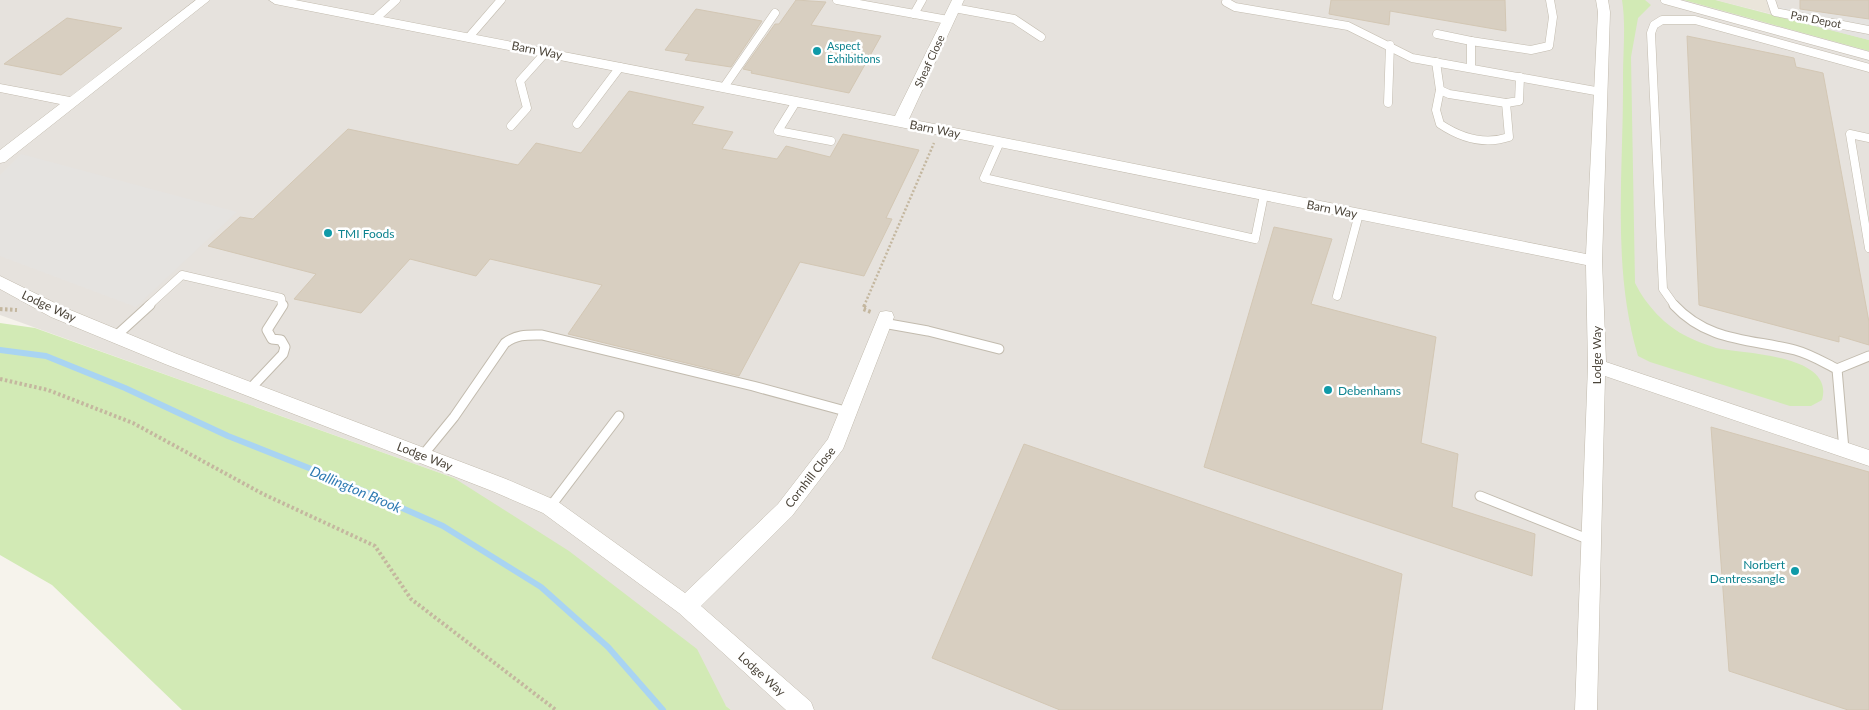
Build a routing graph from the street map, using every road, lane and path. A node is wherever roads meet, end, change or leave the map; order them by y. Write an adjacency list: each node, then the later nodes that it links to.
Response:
1 (204, 0): 33 (street)
2 (275, 0): 15 (street, Barn Way)
3 (396, 0): 15 (lane)
4 (502, 0): 18 (lane)
5 (837, 0): 14 (lane)
6 (922, 0): 14 (lane)
7 (1227, 0): 21 (lane)
8 (1550, 0): 20 (lane)
9 (1602, 0): 32 (street, Lodge Way)
10 (1665, 0): 23 (lane)
11 (1771, 0): 16 (lane, Pan Depot)
12 (953, 9): 14 (lane); 19 (lane); 37 (street, Sheaf Close)
13 (775, 13): 29 (lane)
14 (914, 14)
15 (375, 19): 18 (street, Barn Way)
16 (1869, 30)
17 (1437, 34): 20 (lane)
18 (470, 37): 22 (street, Barn Way)
19 (1041, 37)
20 (1471, 41): 26 (lane)
21 (1390, 45): 24 (lane); 35 (lane)
22 (546, 52): 25 (street, Barn Way); 39 (lane)
23 (1869, 56)
24 (1436, 62): 26 (lane); 31 (lane)
25 (620, 67): 29 (street, Barn Way); 38 (lane)
26 (1471, 68): 28 (lane)
27 (1869, 68): 56 (lane)
28 (1520, 77): 32 (lane); 36 (lane)
29 (724, 87): 34 (street, Barn Way)
30 (0, 88): 33 (street)
31 (1440, 90): 36 (lane); 36 (lane)
32 (1601, 92): 48 (street, Lodge Way)
33 (72, 102): 44 (street)
34 (796, 102): 37 (street, Barn Way); 42 (lane)
35 (1388, 103)
36 (1506, 103)
37 (900, 122): 40 (street, Barn Way)
38 (577, 124)
39 (511, 126)
40 (940, 130): 43 (street, Barn Way); 51 (path)
41 (1869, 138): 47 (lane)
42 (831, 141)
43 (1000, 142): 45 (street, Barn Way); 45 (lane)
44 (0, 158)
45 (1264, 195): 46 (street, Barn Way)
46 (1359, 214): 48 (street, Barn Way); 50 (lane)
47 (1869, 248)
48 (1594, 262): 55 (street, Lodge Way)
49 (0, 282): 52 (street, Lodge Way)
50 (1336, 296)
51 (885, 320): 53 (lane); 59 (street, Cornhill Close)
52 (117, 335): 58 (street, Lodge Way); 58 (lane)
53 (999, 349)
54 (1869, 356): 56 (lane)
55 (1597, 366): 61 (street); 66 (street, Lodge Way)
56 (1837, 369): 61 (lane)
57 (0, 379): 68 (path)
58 (250, 389): 62 (street, Lodge Way)
59 (849, 412): 62 (lane); 67 (street, Cornhill Close)
60 (619, 416): 65 (lane)
61 (1844, 450): 63 (street)
62 (423, 455): 65 (street, Lodge Way)
63 (1869, 458)
64 (1480, 496): 66 (lane)
65 (550, 507): 67 (street, Lodge Way)
66 (1590, 540): 70 (street, Lodge Way)
67 (686, 606): 69 (street, Lodge Way)
68 (556, 710)
69 (803, 710)
70 (1586, 710)

